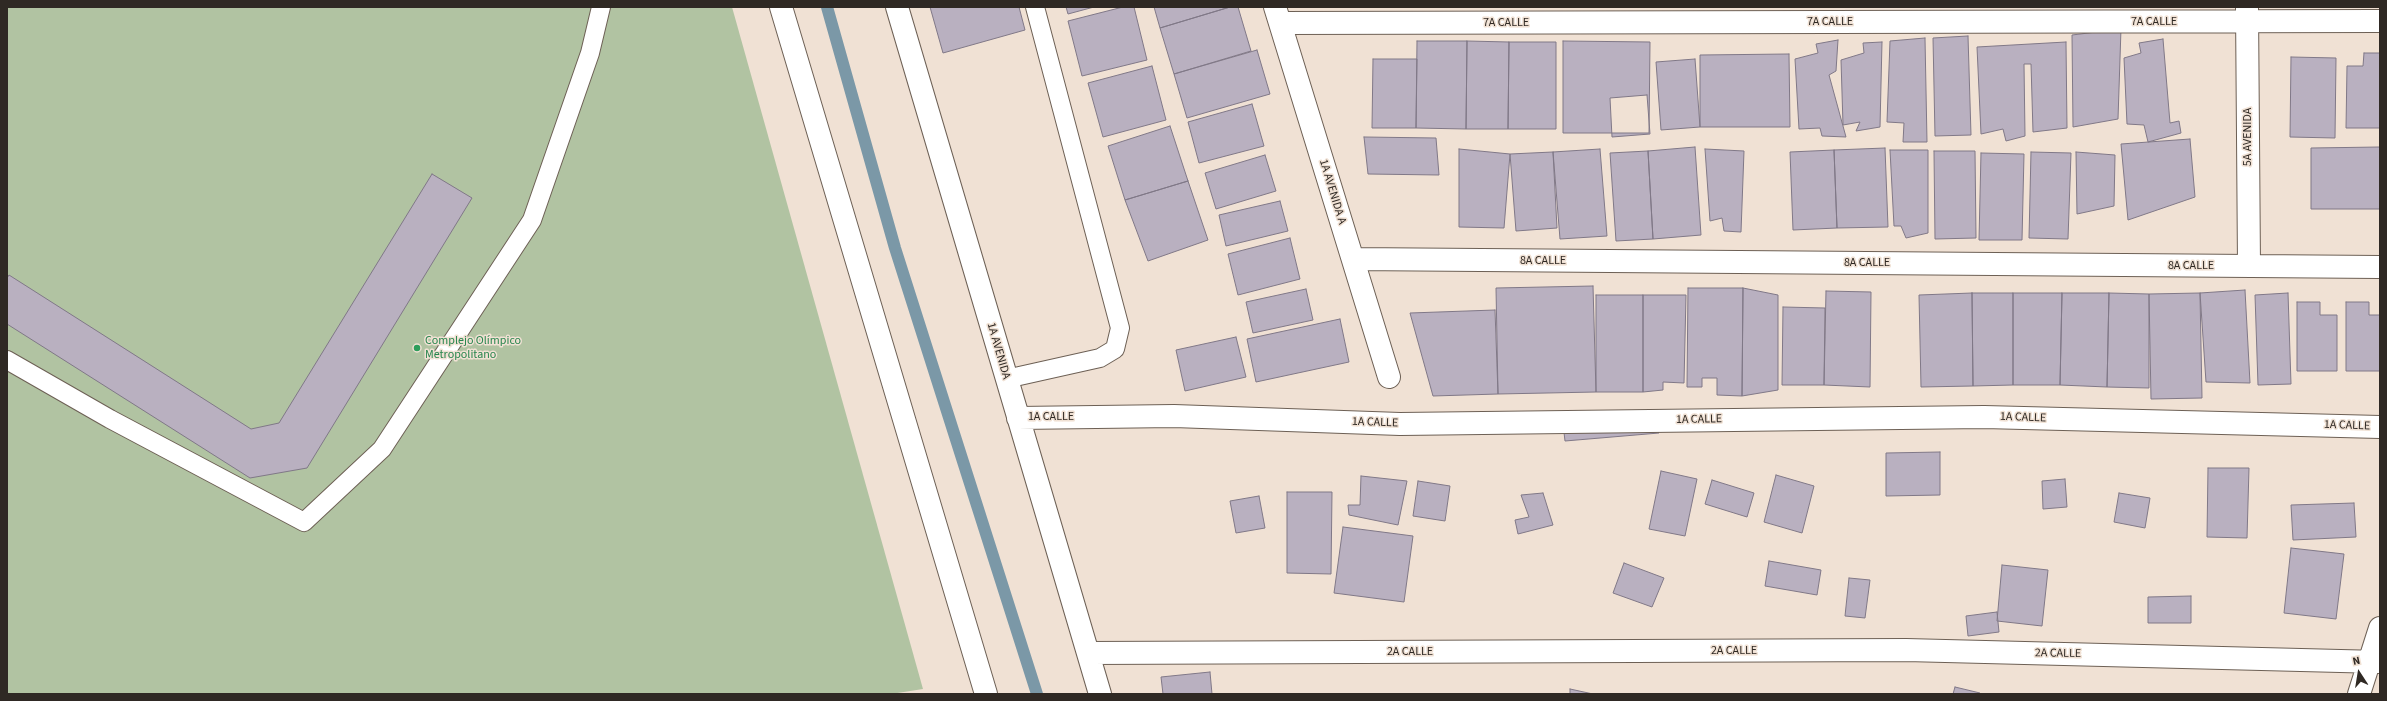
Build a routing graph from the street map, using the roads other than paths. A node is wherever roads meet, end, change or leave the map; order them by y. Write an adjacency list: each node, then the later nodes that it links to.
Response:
1 (601, 7): 11 (lane)
2 (781, 7): 19 (street)
3 (897, 7): 13 (street, 1A AVENIDA)
4 (1035, 7): 13 (lane)
5 (2247, 14): 6 (street, 7A CALLE); 7 (street, 7A CALLE); 9 (street, 5A AVENIDA)
6 (1277, 15): 8 (street, 1A AVENIDA A)
7 (2380, 21)
8 (1353, 259): 9 (street, 8A CALLE); 12 (street, 1A AVENIDA A)
9 (2249, 266): 10 (street, 8A CALLE)
10 (2380, 268)
11 (7, 360)
12 (1388, 377)
13 (1006, 378): 14 (street, 1A AVENIDA)
14 (1018, 418): 15 (street, 1A CALLE); 17 (street, 1A AVENIDA)
15 (2380, 427)
16 (2380, 628): 18 (street)
17 (1088, 653): 18 (street, 2A CALLE); 20 (street, 1A AVENIDA)
18 (2375, 662): 21 (street)
19 (986, 694)
20 (1100, 694)
21 (2359, 694)

